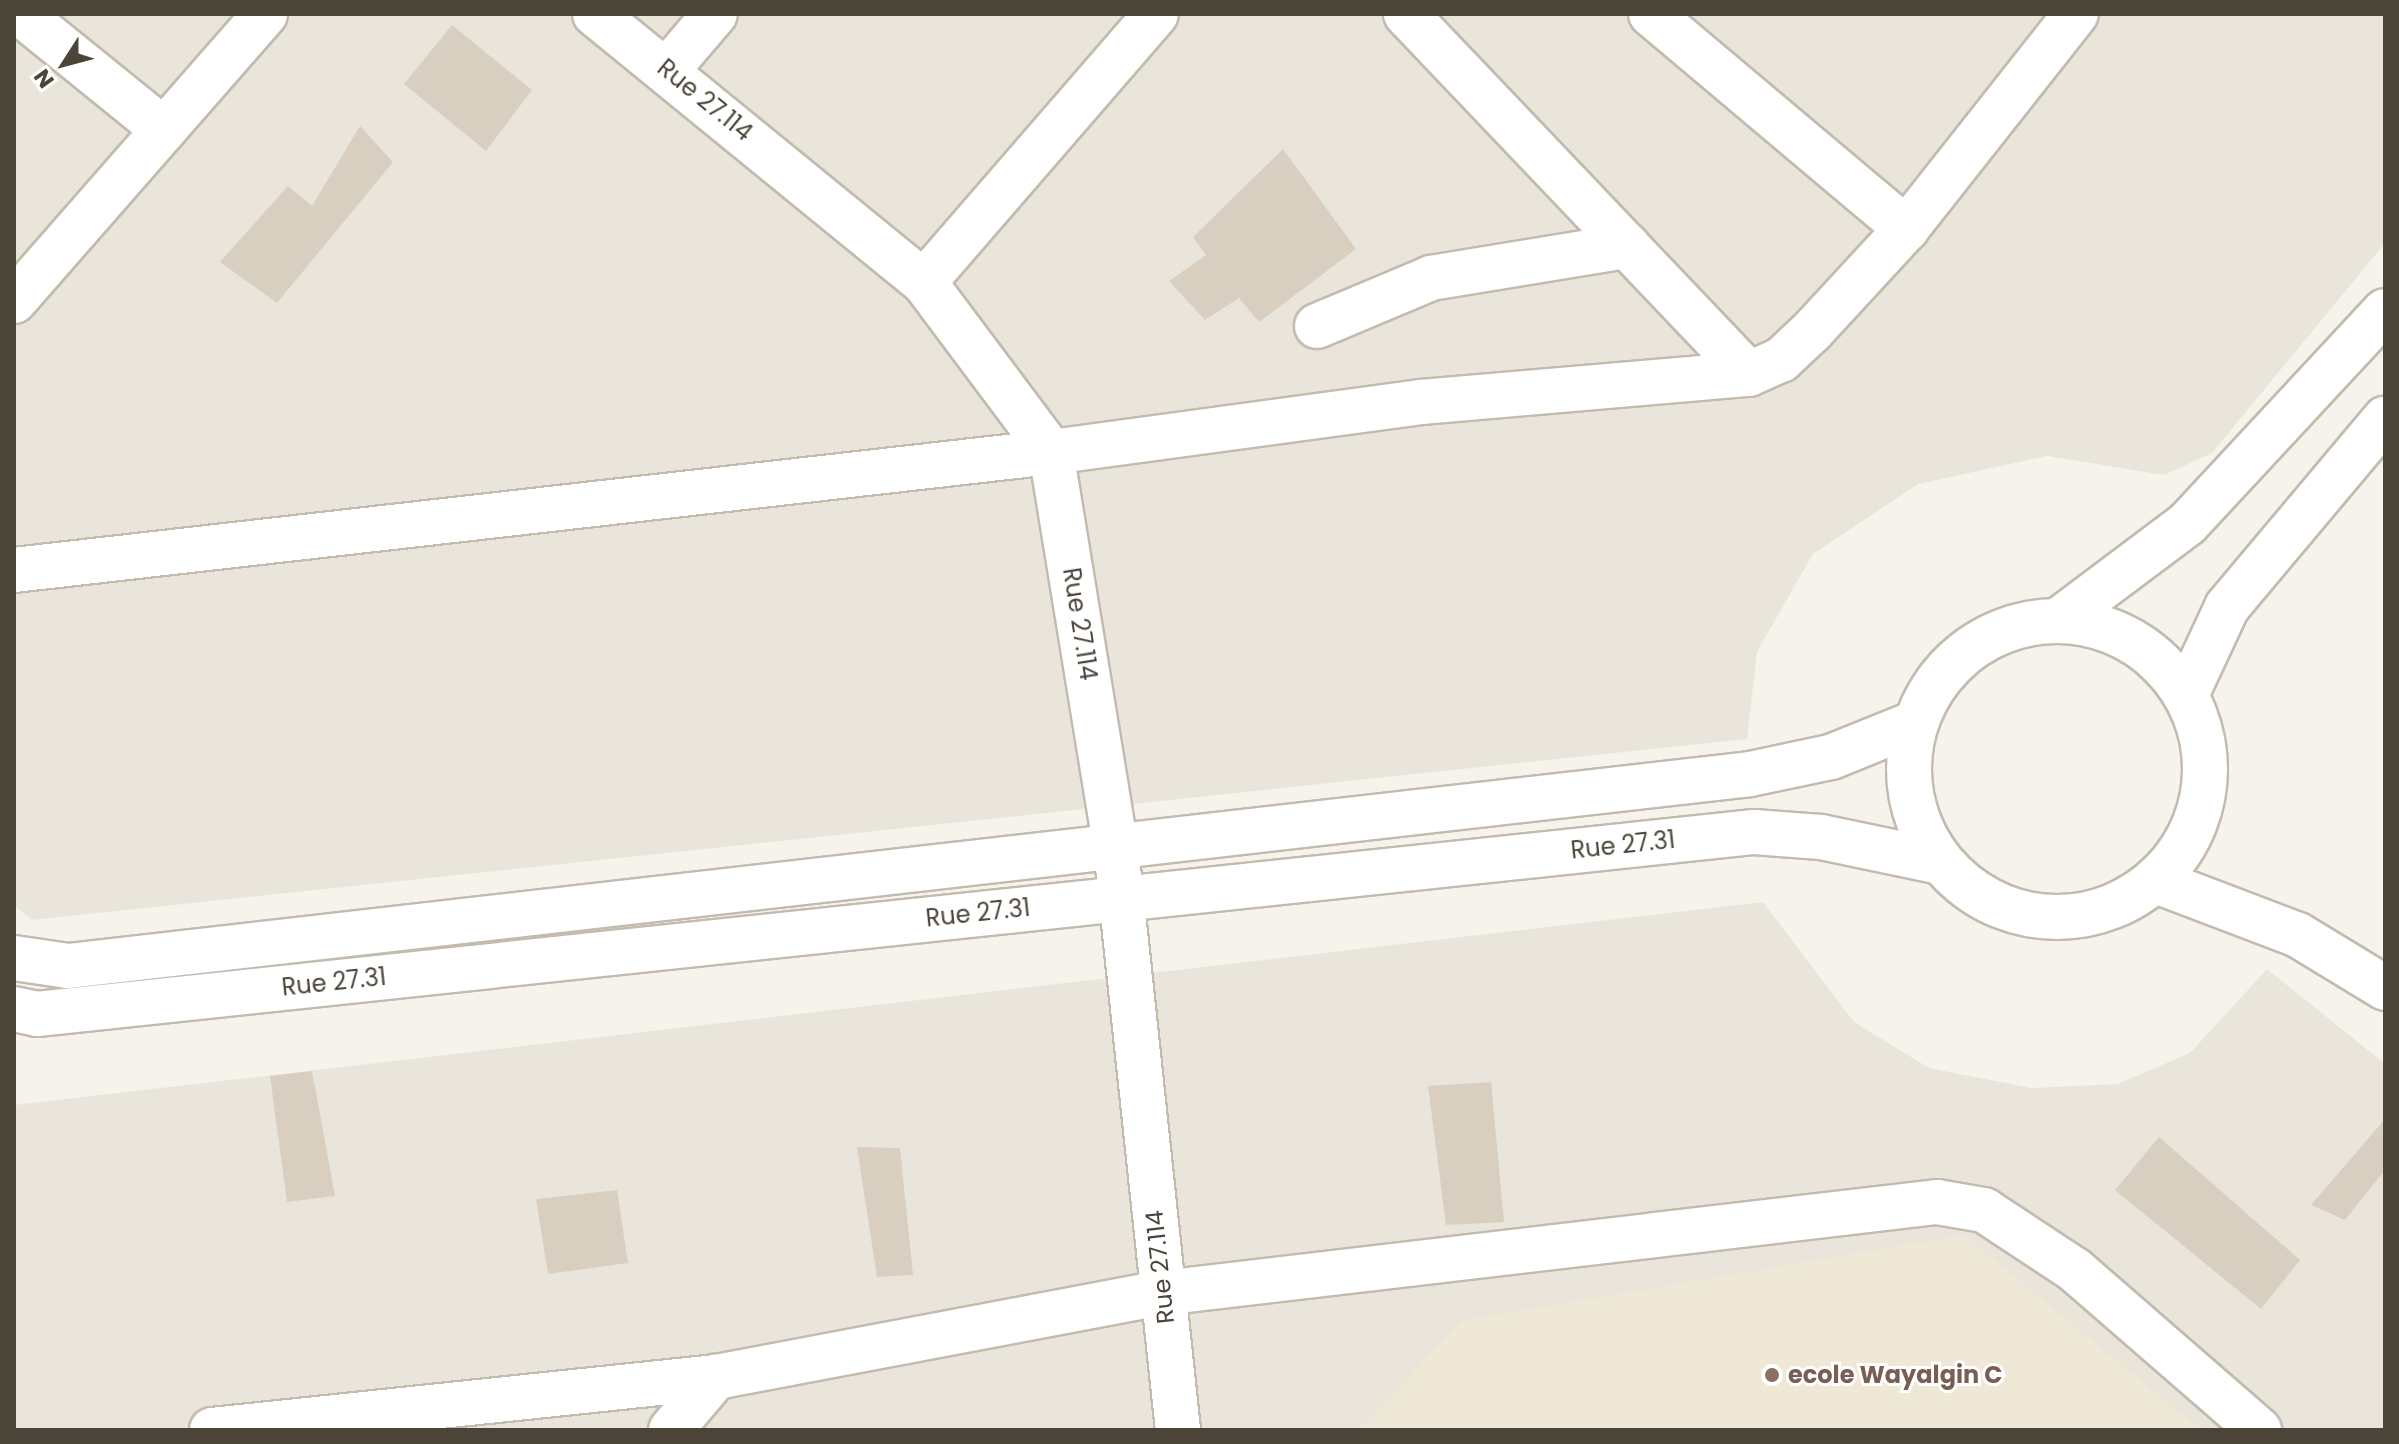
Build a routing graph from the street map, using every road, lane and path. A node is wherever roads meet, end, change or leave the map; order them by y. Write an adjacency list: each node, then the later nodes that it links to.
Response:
1 (21, 14): 10 (street)
2 (265, 14): 10 (street)
3 (595, 14): 9 (street, Rue 27.114)
4 (715, 14): 9 (street)
5 (1156, 14): 13 (street)
6 (1406, 14): 12 (street)
7 (1651, 14): 11 (street)
8 (2076, 14): 11 (street)
9 (668, 69): 13 (street, Rue 27.114)
10 (164, 130): 14 (street)
11 (1906, 229): 17 (street)
12 (1627, 246): 16 (street); 17 (street)
13 (924, 282): 19 (street, Rue 27.114)
14 (14, 301)
15 (2385, 311): 21 (street)
16 (1317, 326)
17 (1749, 374): 19 (street)
18 (2385, 419): 22 (street)
19 (1051, 452): 20 (street); 24 (street, Rue 27.114)
20 (14, 570)
21 (2059, 620): 22 (street); 23 (street)
22 (2186, 695): 26 (street)
23 (1915, 723): 24 (street, Rue 27.31); 25 (street)
24 (1116, 848): 27 (street, Rue 27.114); 28 (street, Rue 27.31)
25 (1941, 862): 26 (street); 27 (street, Rue 27.31)
26 (2156, 881): 29 (street)
27 (1122, 897): 30 (street, Rue 27.31); 31 (street, Rue 27.114)
28 (14, 958)
29 (2385, 988)
30 (14, 1009)
31 (1162, 1293): 32 (street); 35 (street, Rue 27.114); 36 (street)
32 (716, 1377): 33 (street); 34 (street)
33 (212, 1430)
34 (671, 1430)
35 (1178, 1430)
36 (2259, 1430)

